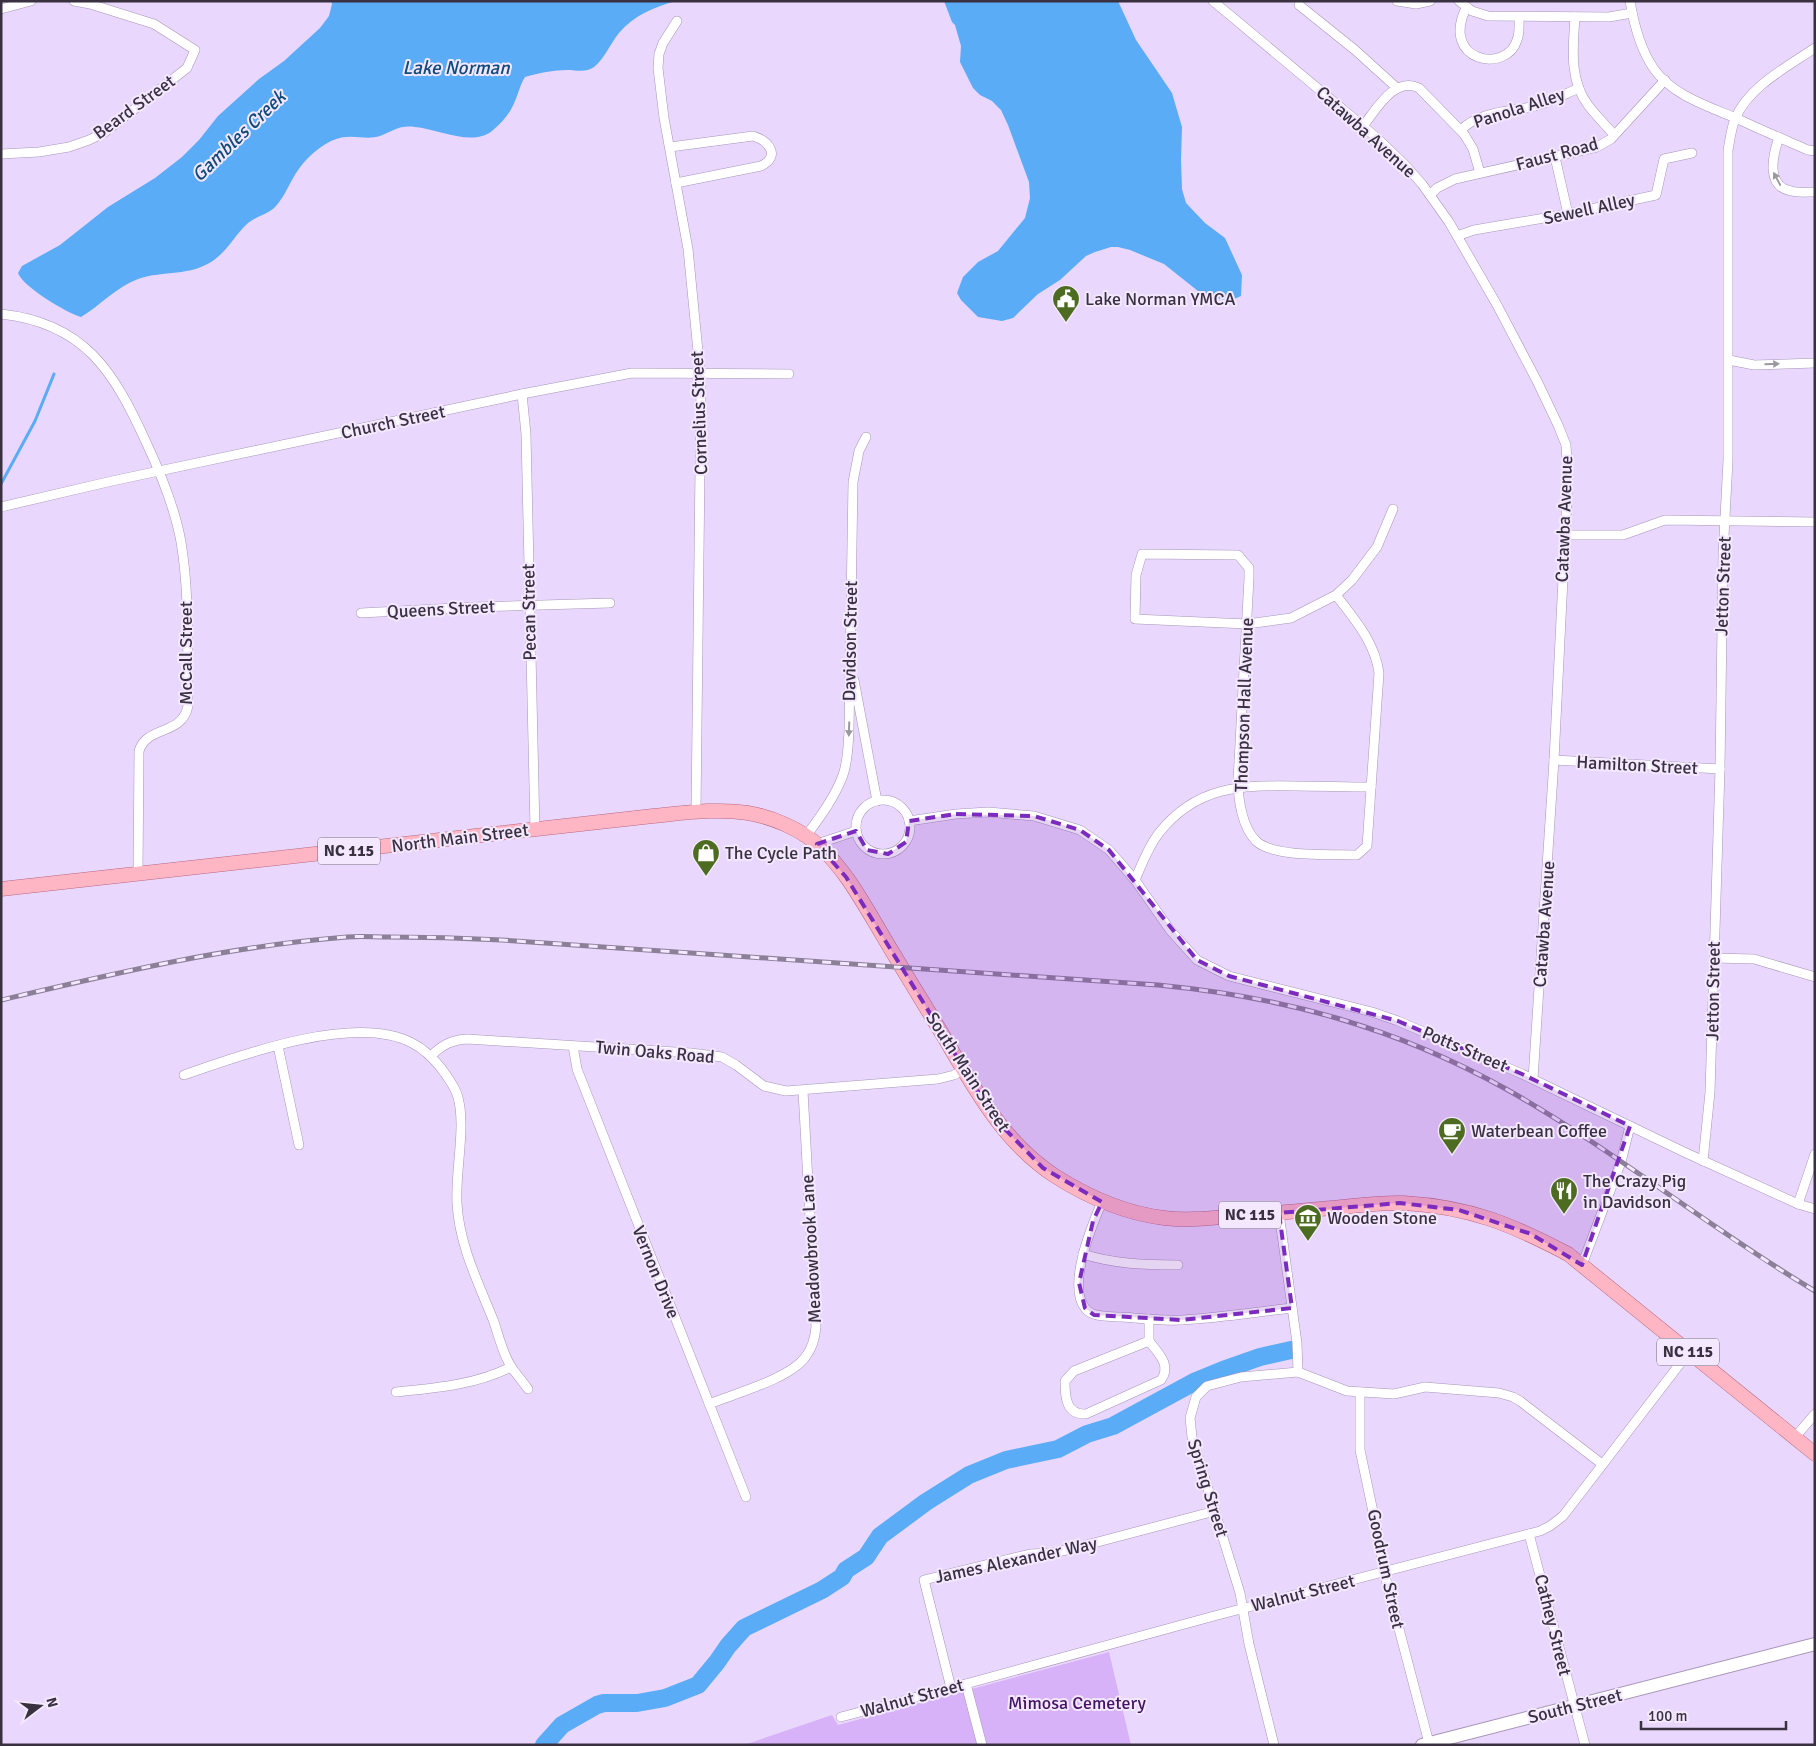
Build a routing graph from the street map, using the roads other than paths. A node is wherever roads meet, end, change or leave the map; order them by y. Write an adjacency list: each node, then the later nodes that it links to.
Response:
1 (31, 1): 9 (street)
2 (74, 1): 26 (street, Beard Street)
3 (1213, 1): 19 (street, Catawba Avenue)
4 (1397, 1): 5 (street)
5 (1430, 1)
6 (1630, 1): 10 (street)
7 (1299, 5): 16 (street)
8 (1463, 5): 11 (street); 11 (street)
9 (1, 9)
10 (1632, 13): 12 (street); 15 (street)
11 (1518, 17): 12 (street)
12 (1575, 17): 17 (street)
13 (677, 21): 23 (street, Cornelius Street)
14 (1815, 48): 18 (street, Jetton Street)
15 (1665, 80): 18 (street); 21 (street, Faust Road)
16 (1397, 88): 19 (street); 20 (street)
17 (1579, 88): 20 (street, Panola Alley); 21 (street)
18 (1735, 118): 22 (street); 35 (street, Jetton Street)
19 (1363, 126): 31 (street, Catawba Avenue)
20 (1461, 130): 28 (street)
21 (1614, 135): 27 (street, Faust Road)
22 (1779, 137): 24 (street); 30 (street, one-way to 22)
23 (670, 147): 29 (street, Cornelius Street); 29 (street)
24 (1815, 151)
25 (1692, 153): 32 (street, Sewell Alley)
26 (1, 154)
27 (1555, 157): 28 (street, Faust Road); 32 (street)
28 (1480, 173): 31 (street, Faust Road)
29 (676, 183): 37 (street, Cornelius Street)
30 (1815, 192)
31 (1430, 194): 33 (street, Catawba Avenue)
32 (1568, 214): 33 (street, Sewell Alley)
33 (1457, 236): 46 (street, Catawba Avenue)
34 (1, 314): 41 (street)
35 (1729, 360): 36 (street, one-way to 36); 44 (street, Jetton Street)
36 (1815, 363)
37 (700, 373): 38 (street, Church Street); 39 (street, Church Street); 58 (street, Cornelius Street)
38 (789, 374)
39 (522, 394): 41 (street, Church Street); 49 (street, Pecan Street)
40 (866, 437): 52 (street, Davidson Street)
41 (159, 472): 42 (street, Church Street); 63 (street, McCall Street)
42 (1, 507)
43 (1393, 509): 47 (street)
44 (1725, 520): 45 (street); 46 (street); 54 (street, Jetton Street)
45 (1815, 522)
46 (1565, 535): 53 (street, Catawba Avenue)
47 (1336, 595): 51 (street); 56 (street, Thompson Hall Avenue)
48 (610, 603): 49 (street, Queens Street)
49 (529, 605): 50 (street, Queens Street); 60 (street, Pecan Street)
50 (361, 613)
51 (1247, 624): 51 (street, Thompson Hall Avenue); 55 (street, Thompson Hall Avenue)
52 (850, 663): 57 (street); 62 (street, Davidson Street, one-way to 62)
53 (1554, 760): 54 (street, Hamilton Street); 74 (street, Catawba Avenue)
54 (1720, 769): 67 (street, Jetton Street)
55 (1238, 787): 56 (street); 56 (street, Thompson Hall Avenue); 64 (street)
56 (1371, 787)
57 (878, 801): 59 (street); 61 (street)
58 (696, 812): 60 (main road, North Main Street / NC 115); 62 (main road, North Main Street / NC 115)
59 (910, 820): 61 (street); 64 (street, Potts Street)
60 (535, 830): 63 (main road, North Main Street / NC 115)
61 (856, 831): 62 (street)
62 (812, 840): 66 (main road, North Main Street / NC 115)
63 (138, 874): 65 (main road, North Main Street / NC 115)
64 (1135, 880): 74 (street, Potts Street)
65 (1, 889)
66 (874, 921): 72 (main road, South Main Street / NC 115)
67 (1714, 958): 68 (street); 79 (street, Jetton Street)
68 (1815, 977)
69 (278, 1046): 71 (street); 73 (street); 77 (street)
70 (573, 1046): 71 (street, Twin Oaks Road); 75 (street, Twin Oaks Road); 96 (street, Vernon Drive)
71 (431, 1056): 91 (street)
72 (963, 1070): 75 (street, Twin Oaks Road); 80 (main road, South Main Street / NC 115)
73 (184, 1075)
74 (1533, 1079): 76 (street, Potts Street)
75 (804, 1091): 96 (street, Meadowbrook Lane)
76 (1630, 1126): 79 (street, Potts Street); 86 (street)
77 (298, 1145)
78 (1815, 1154): 81 (street)
79 (1703, 1161): 81 (street, Potts Street)
80 (1102, 1202): 83 (main road, South Main Street / NC 115); 84 (street)
81 (1798, 1204): 82 (street, Potts Street)
82 (1815, 1209)
83 (1279, 1213): 86 (main road, South Main Street / NC 115); 87 (street)
84 (1083, 1254): 85 (street); 88 (street)
85 (1178, 1265)
86 (1582, 1265): 90 (main road, South Main Street / NC 115)
87 (1292, 1308): 88 (street); 92 (street)
88 (1149, 1319): 89 (street)
89 (1149, 1341): 89 (street)
90 (1689, 1352): 98 (main road, South Main Street / NC 115); 100 (street, Walnut Street)
91 (511, 1367): 93 (street); 94 (street)
92 (1298, 1372): 95 (street, Spring Street); 102 (street, Spring Street)
93 (528, 1389)
94 (396, 1392)
95 (1360, 1392): 100 (street, Spring Street); 104 (street, Goodrum Street)
96 (709, 1404): 101 (street, Vernon Drive)
97 (1815, 1414): 98 (street)
98 (1796, 1437): 99 (main road, South Main Street / NC 115)
99 (1815, 1454)
100 (1602, 1464): 103 (street, Walnut Street)
101 (746, 1496)
102 (1215, 1511): 105 (street, Spring Street); 108 (street, James Alexander Way)
103 (1530, 1534): 104 (street, Walnut Street); 109 (street, Cathey Street)
104 (1384, 1572): 105 (street, Walnut Street); 111 (street, Goodrum Street)
105 (1242, 1608): 107 (street, Walnut Street); 113 (street, Spring Street)
106 (1815, 1644): 109 (street, South Street)
107 (966, 1684): 108 (street, Walnut Street); 112 (street)
108 (952, 1688): 110 (street, Walnut Street)
109 (1574, 1706): 111 (street, South Street); 114 (street, Cathey Street)
110 (841, 1717)
111 (1426, 1744)
112 (982, 1745)
113 (1274, 1745)
114 (1585, 1745)

